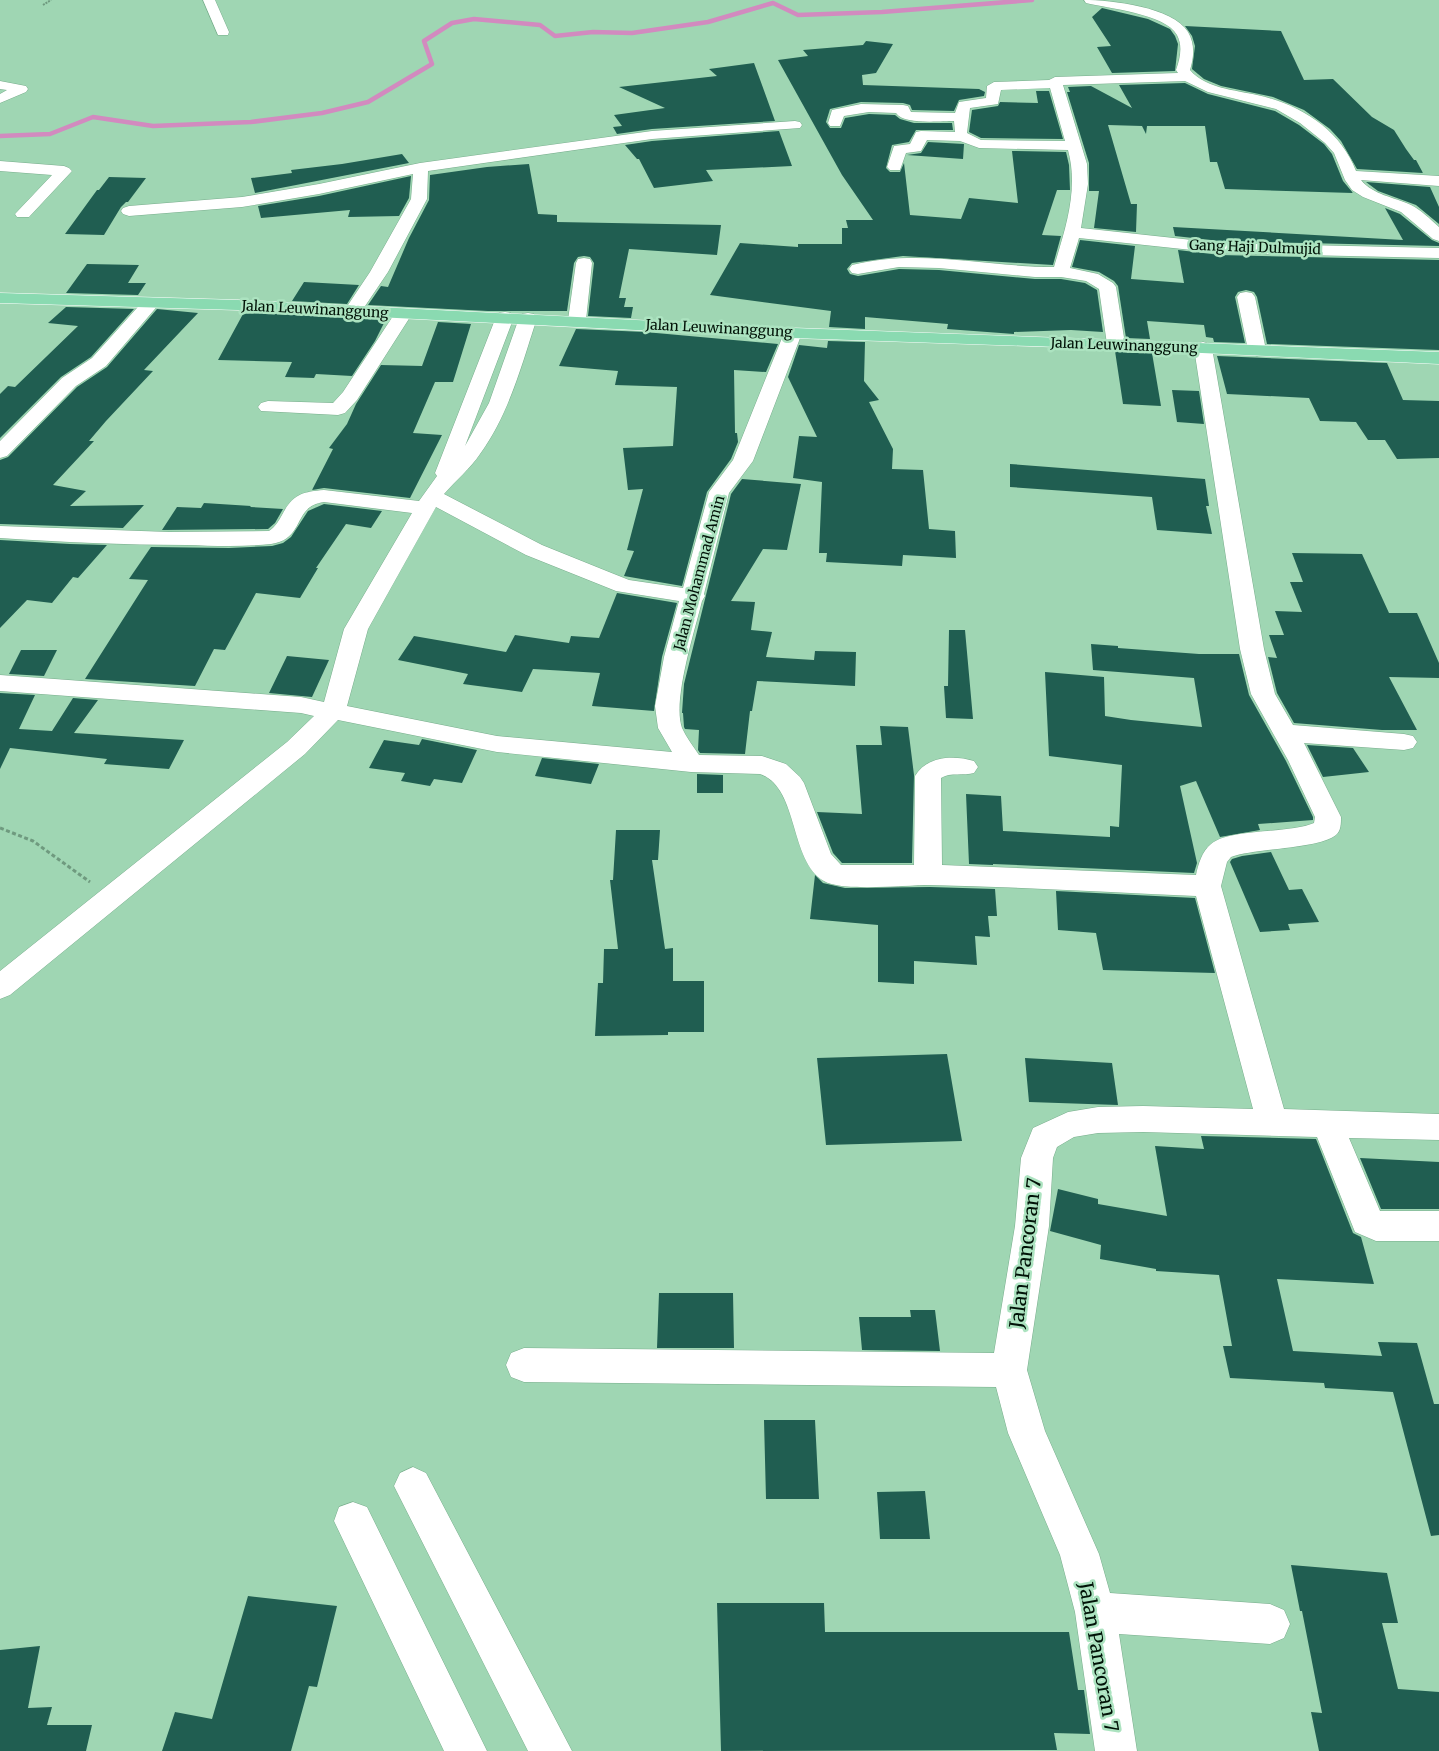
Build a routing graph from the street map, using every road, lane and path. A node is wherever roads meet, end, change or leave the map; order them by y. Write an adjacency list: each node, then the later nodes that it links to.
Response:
1 (51, 0): 4 (path)
2 (209, 0): 5 (street)
3 (1090, 0): 6 (street)
4 (43, 4)
5 (223, 32)
6 (1186, 77): 7 (street); 18 (street)
7 (1055, 84): 10 (street); 14 (street)
8 (0, 85): 9 (street)
9 (0, 99)
10 (961, 117): 11 (street); 13 (street)
11 (835, 123)
12 (795, 125): 17 (street)
13 (963, 137): 14 (street); 16 (street)
14 (1074, 146): 24 (street)
15 (0, 166): 23 (street)
16 (895, 167)
17 (420, 168): 21 (street); 33 (street)
18 (1350, 175): 19 (street); 20 (street)
19 (1439, 181)
20 (1408, 210): 22 (street); 25 (street)
21 (129, 211)
22 (1439, 212)
23 (23, 214)
24 (1071, 232): 26 (street, Gang Haji Dulmujid); 29 (street)
25 (1439, 236)
26 (1439, 253)
27 (584, 263): 37 (street)
28 (858, 269): 29 (street)
29 (1061, 272): 39 (street)
30 (1246, 297): 41 (street)
31 (0, 298): 32 (main road, Jalan Leuwinanggung)
32 (151, 303): 33 (main road, Jalan Leuwinanggung); 44 (street)
33 (353, 311): 34 (main road, Jalan Leuwinanggung)
34 (403, 314): 35 (main road, Jalan Leuwinanggung); 43 (street)
35 (505, 317): 36 (main road, Jalan Leuwinanggung); 45 (street)
36 (528, 318): 37 (main road, Jalan Leuwinanggung); 45 (street)
37 (577, 320): 38 (main road, Jalan Leuwinanggung)
38 (793, 333): 39 (main road, Jalan Leuwinanggung); 47 (street, Jalan Mohammad Amin)
39 (1116, 344): 40 (main road, Jalan Leuwinanggung)
40 (1204, 348): 41 (main road, Jalan Leuwinanggung); 50 (street)
41 (1257, 350): 42 (main road, Jalan Leuwinanggung)
42 (1439, 358)
43 (268, 407)
44 (0, 452)
45 (432, 495): 46 (street); 47 (street); 49 (street)
46 (0, 532)
47 (694, 596): 52 (street, Jalan Mohammad Amin)
48 (0, 683): 49 (street)
49 (334, 710): 52 (street); 57 (street)
50 (1285, 733): 51 (street); 56 (street)
51 (1404, 742)
52 (691, 763): 55 (street)
53 (965, 767): 55 (street)
54 (0, 828): 57 (path)
55 (928, 874): 56 (street)
56 (1207, 886): 59 (street)
57 (110, 897): 58 (street)
58 (0, 987)
59 (1272, 1122): 60 (street, Jalan Pancoran 7); 64 (street, Jalan Pancoran 7)
60 (1328, 1125): 61 (street, Jalan Pancoran 7); 62 (street)
61 (1439, 1127)
62 (1439, 1226)
63 (524, 1365): 64 (street)
64 (1009, 1370): 67 (street, Jalan Pancoran 7)
65 (413, 1486): 70 (street)
66 (353, 1521): 69 (street)
67 (1095, 1612): 68 (street); 71 (street, Jalan Pancoran 7)
68 (1270, 1624)
69 (466, 1751)
70 (551, 1751)
71 (1116, 1751)

